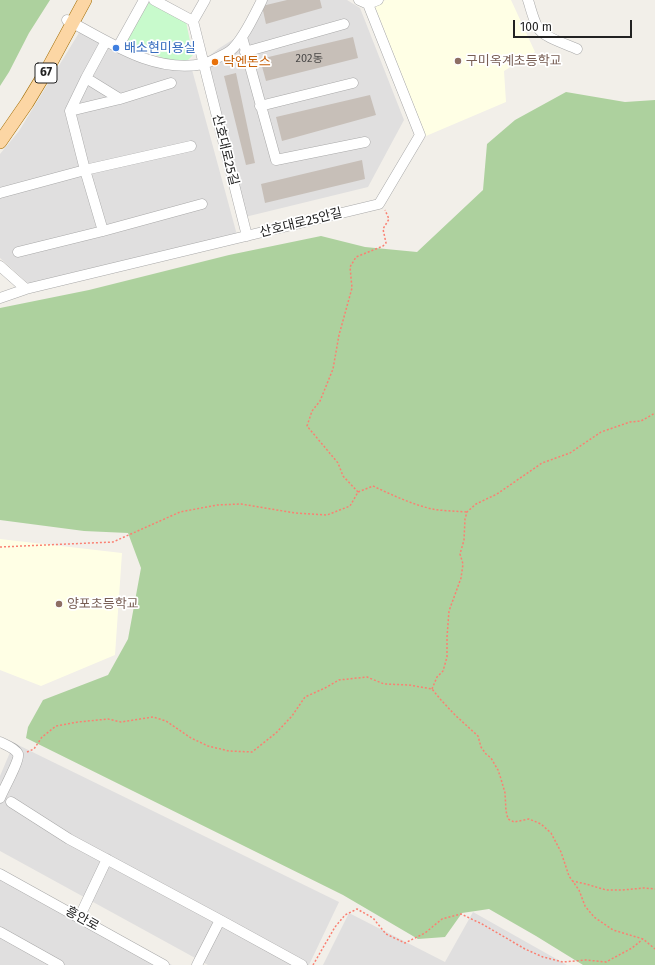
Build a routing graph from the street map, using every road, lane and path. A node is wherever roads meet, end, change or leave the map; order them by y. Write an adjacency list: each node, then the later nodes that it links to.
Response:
1 (77, 0): 10 (main road, 67)
2 (85, 0): 10 (main road, 67)
3 (144, 0): 15 (street)
4 (154, 0): 11 (street)
5 (205, 0): 11 (street)
6 (262, 0): 13 (street)
7 (378, 0): 9 (street)
8 (528, 0): 16 (street)
9 (366, 1): 31 (street, 산호대로25안길)
10 (70, 21): 14 (street); 25 (main road, 67); 26 (main road, 67)
11 (193, 21): 18 (street, 산호대로25길)
12 (344, 24): 17 (street)
13 (242, 37): 17 (street); 18 (street)
14 (106, 41): 15 (street); 19 (street)
15 (118, 47): 18 (street)
16 (577, 49)
17 (245, 52): 23 (street)
18 (204, 64): 34 (street, 산호대로25길)
19 (86, 78): 22 (street); 24 (street)
20 (171, 83): 22 (street)
21 (353, 83): 23 (street)
22 (120, 99): 24 (street)
23 (260, 106): 27 (street)
24 (70, 111): 29 (street)
25 (0, 131)
26 (0, 142)
27 (365, 142)
28 (191, 146): 29 (street)
29 (85, 170): 30 (street); 33 (street)
30 (0, 193)
31 (382, 198): 34 (street, 산호대로25안길); 40 (path)
32 (202, 204): 33 (street)
33 (103, 231): 35 (street)
34 (247, 236): 37 (street, 산호대로25안길)
35 (18, 252)
36 (0, 266): 37 (street)
37 (26, 290): 38 (street, 산호대로25안길)
38 (0, 298)
39 (655, 413): 41 (path)
40 (358, 492): 41 (path); 42 (path)
41 (467, 512): 43 (path)
42 (0, 547)
43 (432, 689): 45 (path); 50 (path)
44 (0, 742): 45 (street)
45 (18, 756): 46 (street)
46 (0, 798)
47 (11, 802): 48 (street)
48 (107, 859): 52 (street); 53 (street)
49 (0, 874): 52 (street, 흥안로)
50 (572, 881): 51 (path); 55 (path)
51 (655, 889)
52 (79, 918): 58 (street, 흥안로)
53 (220, 920): 59 (street); 60 (street)
54 (0, 932): 57 (street)
55 (643, 939): 56 (path); 61 (path)
56 (655, 949)
57 (59, 965)
58 (164, 965)
59 (197, 965)
60 (302, 965)
61 (313, 965)

